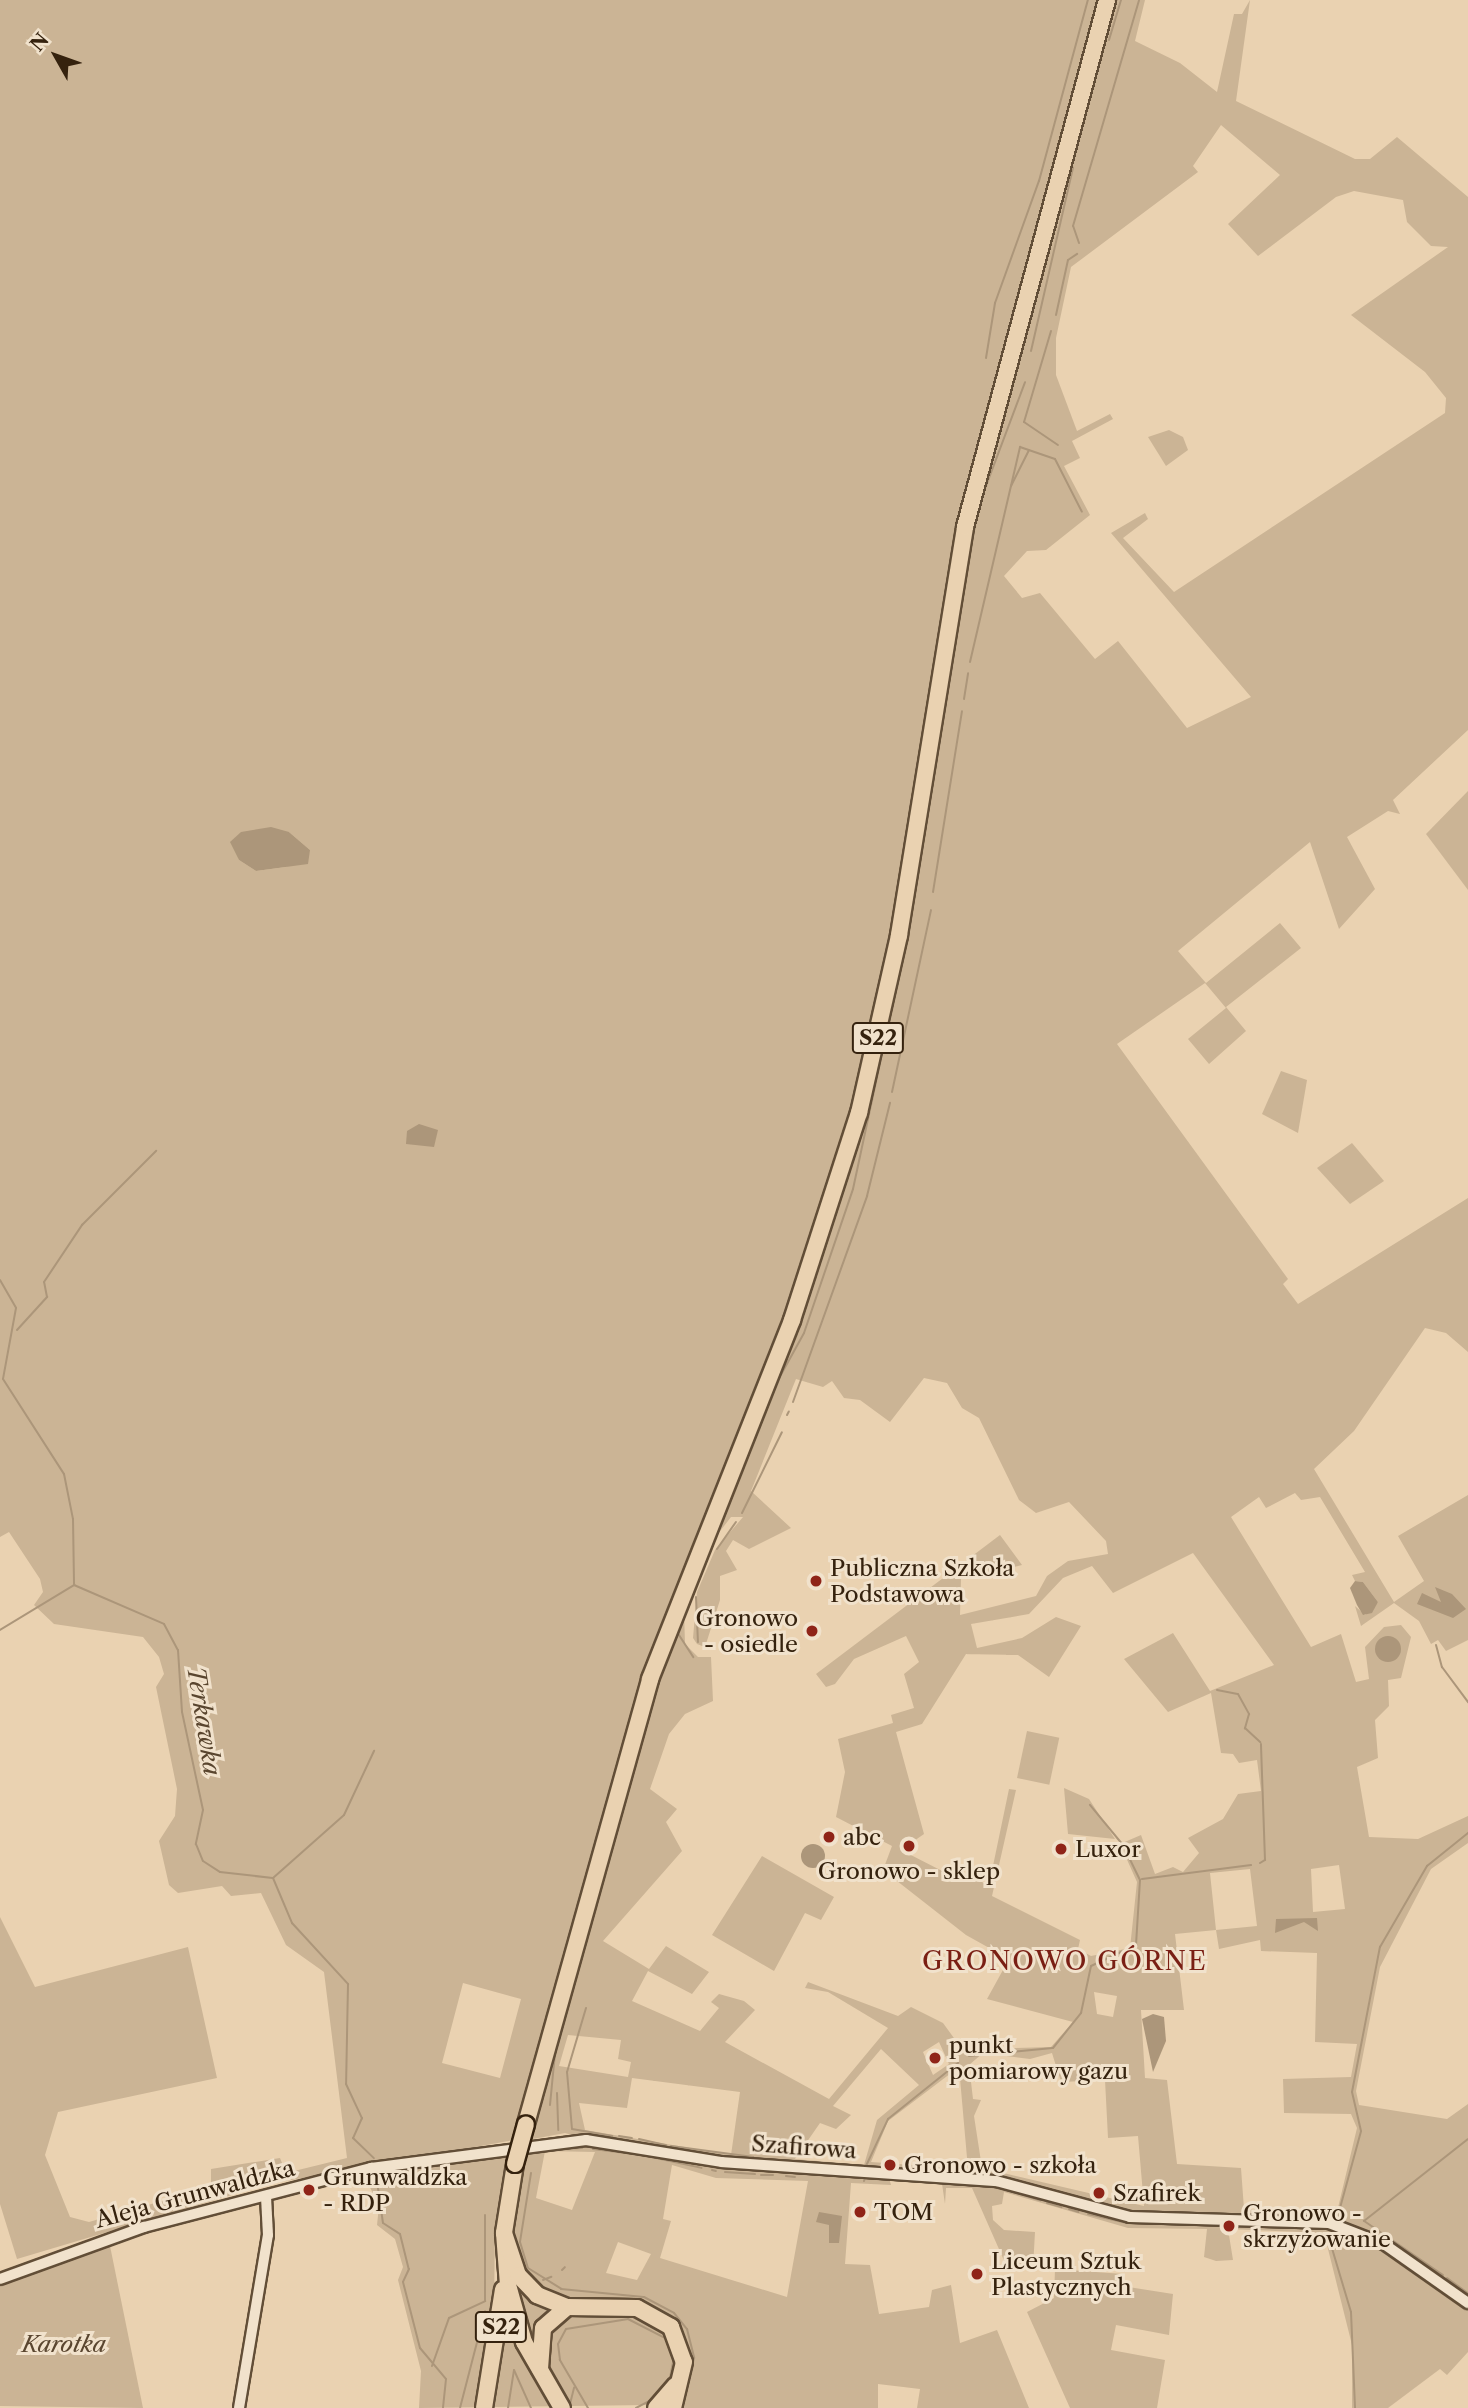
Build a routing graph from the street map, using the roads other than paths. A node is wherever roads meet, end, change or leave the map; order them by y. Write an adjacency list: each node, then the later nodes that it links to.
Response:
1 (1107, 0): 4 (highway, S22, bridge)
2 (530, 2143): 3 (street, Aleja Grunwaldzka); 7 (street, Szafirowa)
3 (266, 2196): 6 (street, Aleja Grunwaldzka); 12 (street)
4 (504, 2233): 5 (highway, S22); 8 (highway)
5 (505, 2260): 10 (highway, S22); 11 (highway, S22)
6 (0, 2279)
7 (1468, 2303)
8 (567, 2307): 9 (highway); 10 (highway)
9 (683, 2374): 14 (highway); 15 (highway)
10 (541, 2378): 13 (highway, S22)
11 (486, 2400)
12 (239, 2408)
13 (561, 2408)
14 (656, 2408)
15 (673, 2408)

